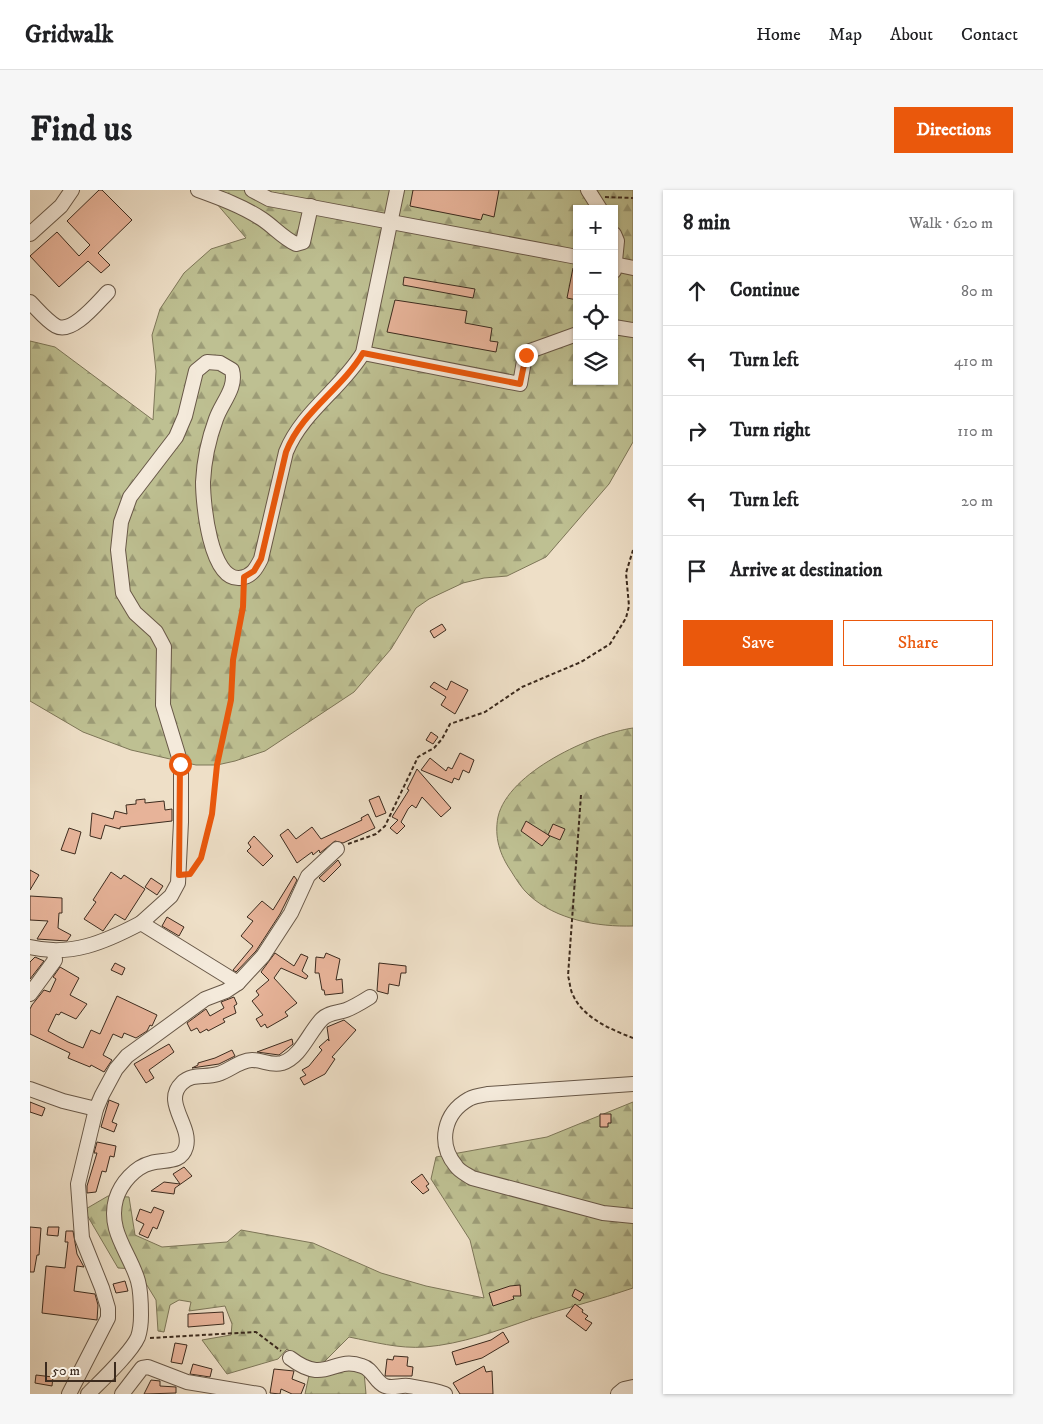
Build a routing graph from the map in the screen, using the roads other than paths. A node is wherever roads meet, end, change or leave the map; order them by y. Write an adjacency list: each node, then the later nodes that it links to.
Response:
1 (72, 190): 7 (street)
2 (198, 190): 5 (street)
3 (252, 190): 5 (street)
4 (397, 190): 6 (street)
5 (311, 206): 6 (street)
6 (391, 222): 8 (street); 16 (street)
7 (30, 234)
8 (573, 256)
9 (618, 266): 10 (street)
10 (633, 268)
11 (108, 292): 12 (street)
12 (30, 302)
13 (618, 328): 14 (street)
14 (633, 330)
15 (573, 335): 16 (street)
16 (363, 353): 18 (street)
17 (337, 849): 21 (street)
18 (141, 923): 20 (street); 21 (street)
19 (30, 947): 20 (street)
20 (54, 951): 22 (street)
21 (238, 983): 26 (street)
22 (30, 994)
23 (370, 998): 31 (street)
24 (633, 1084): 27 (street)
25 (30, 1089): 26 (street)
26 (96, 1109): 30 (street)
27 (633, 1216)
28 (290, 1358): 34 (street)
29 (633, 1387): 35 (street)
30 (69, 1394)
31 (88, 1394)
32 (122, 1394): 33 (street)
33 (259, 1394)
34 (446, 1394)
35 (618, 1394)

